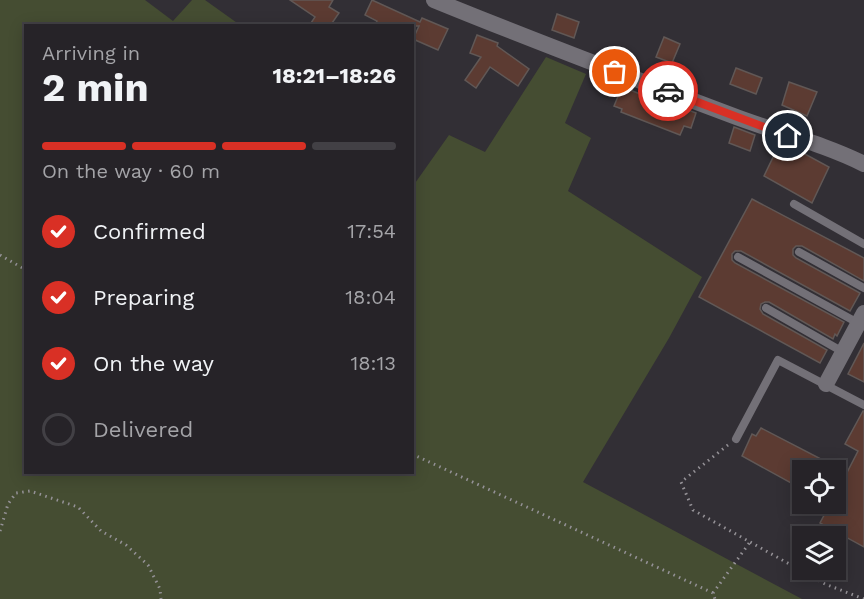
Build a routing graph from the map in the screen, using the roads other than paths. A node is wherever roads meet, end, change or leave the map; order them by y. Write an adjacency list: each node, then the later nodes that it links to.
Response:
1 (434, 0): 2 (street)
2 (864, 164)
3 (794, 204): 4 (lane)
4 (864, 244)
5 (799, 252): 7 (lane)
6 (738, 257): 9 (lane)
7 (864, 288)
8 (766, 308): 10 (lane)
9 (861, 318): 10 (street)
10 (843, 352): 11 (street)
11 (826, 384): 12 (lane); 13 (lane)
12 (864, 405)
13 (736, 439)

